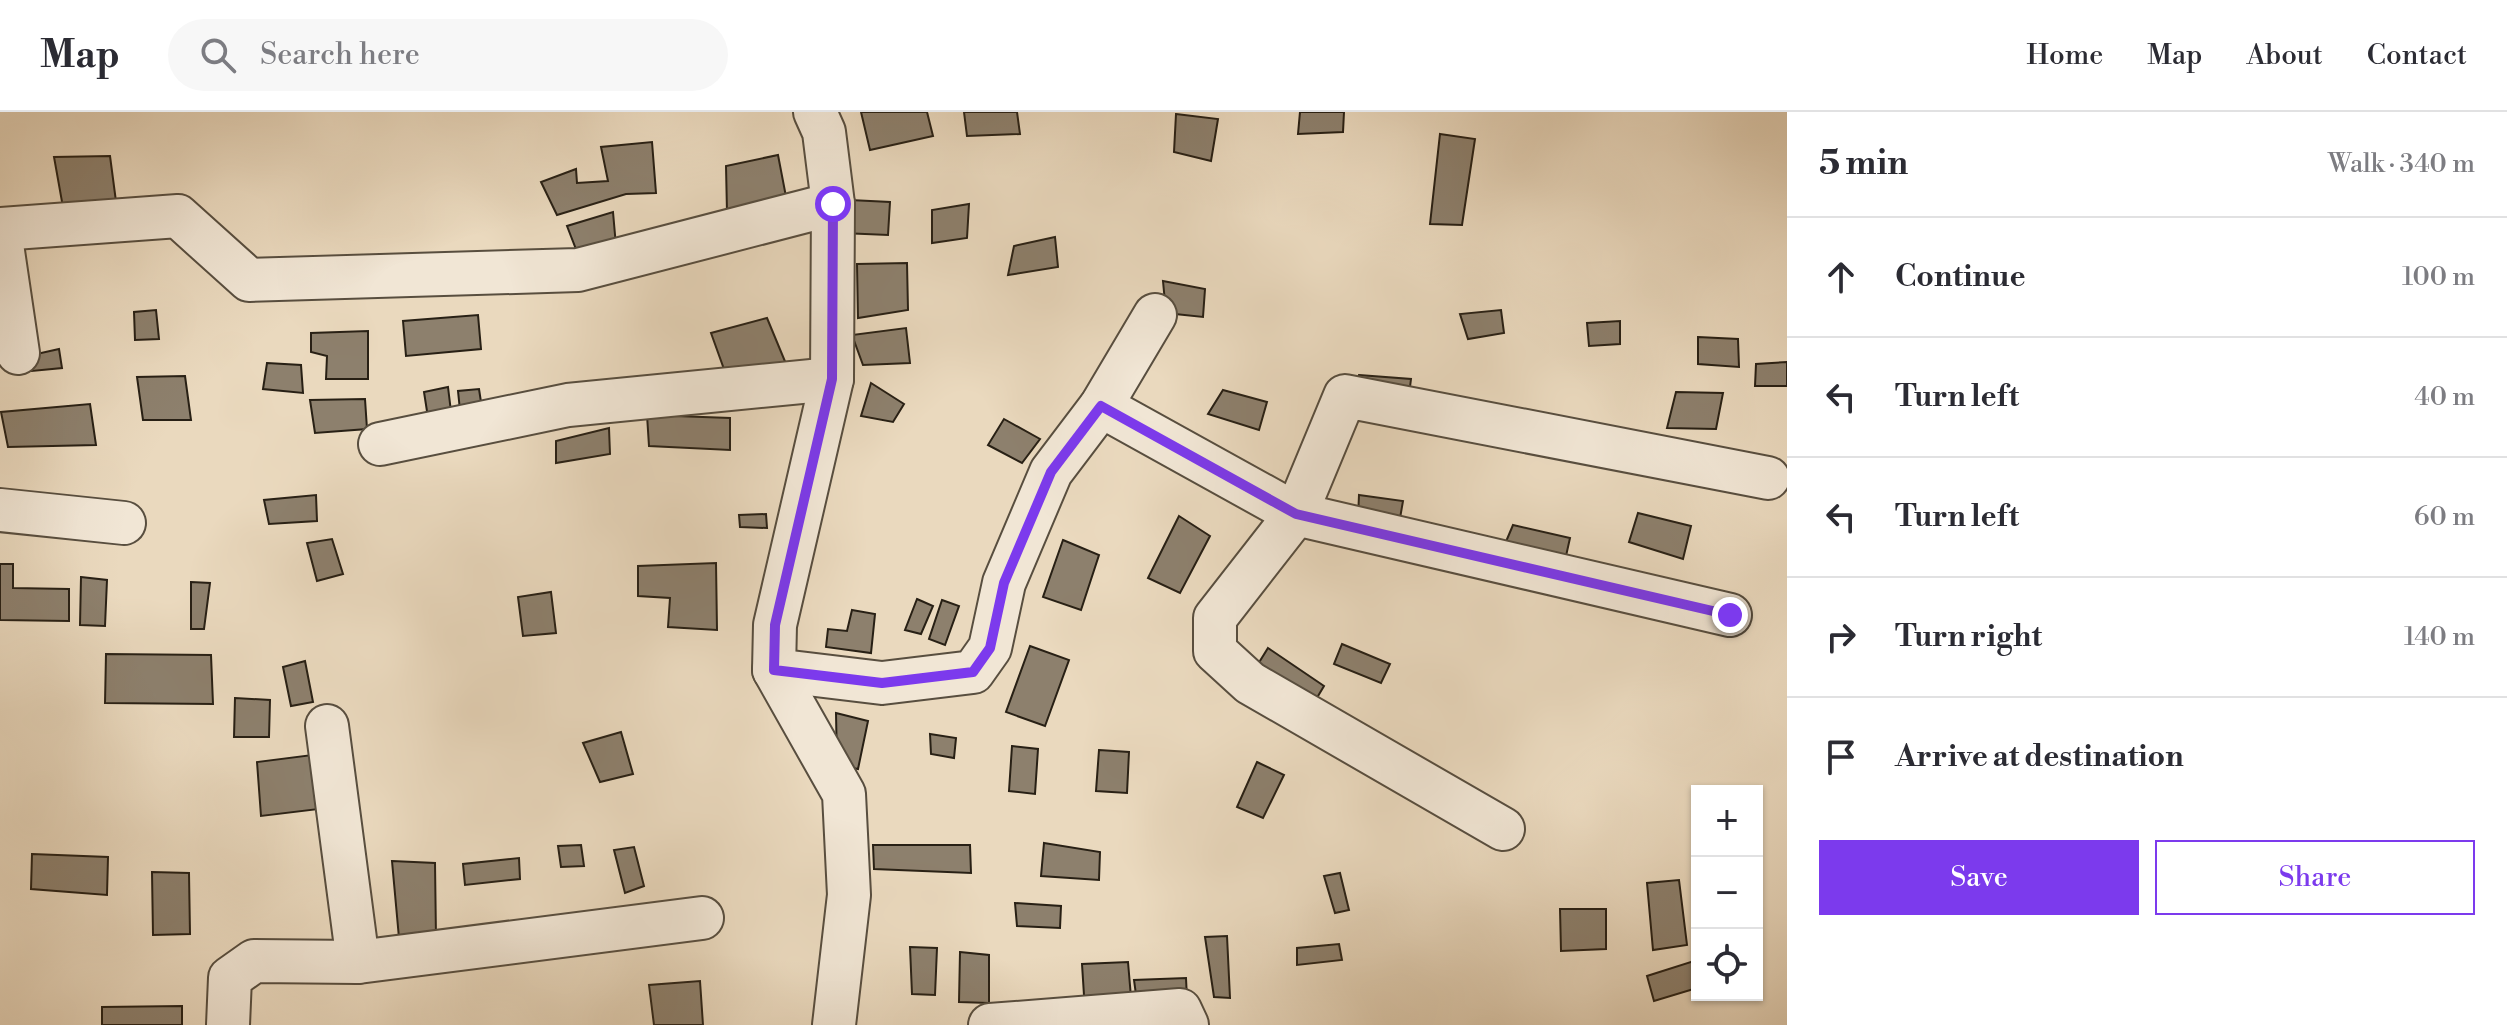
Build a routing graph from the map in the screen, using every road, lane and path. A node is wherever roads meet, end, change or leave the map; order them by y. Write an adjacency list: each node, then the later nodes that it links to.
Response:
1 (815, 112): 2 (street)
2 (833, 204): 3 (street); 6 (street)
3 (0, 230): 5 (street)
4 (1155, 315): 7 (street)
5 (18, 353)
6 (832, 379): 8 (street); 14 (street)
7 (1101, 406): 11 (street); 14 (street)
8 (380, 444)
9 (1768, 478): 11 (street)
10 (0, 510): 12 (street)
11 (1296, 514): 13 (street); 16 (street)
12 (124, 523)
13 (1730, 615)
14 (774, 670): 20 (street)
15 (327, 726): 18 (street)
16 (1503, 829)
17 (702, 918): 18 (street)
18 (358, 962): 19 (street)
19 (228, 1025)
20 (834, 1025)
21 (990, 1025): 22 (street)
22 (1187, 1025)

